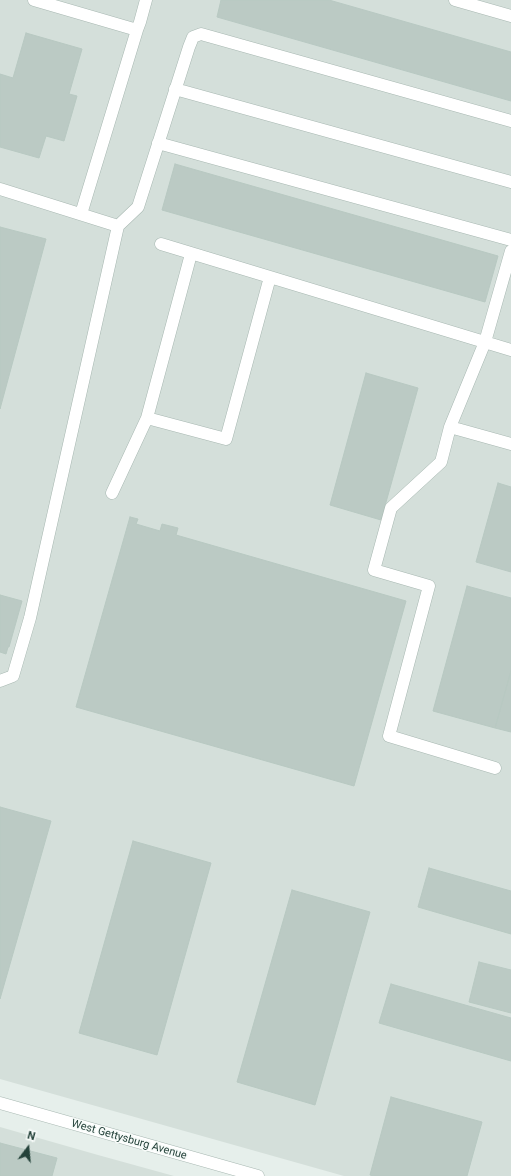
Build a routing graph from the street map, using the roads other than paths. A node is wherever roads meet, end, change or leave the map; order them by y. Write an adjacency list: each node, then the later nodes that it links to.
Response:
1 (34, 0): 5 (street)
2 (146, 0): 5 (street)
3 (455, 0): 4 (street)
4 (511, 16)
5 (137, 30): 11 (street)
6 (175, 89): 7 (street); 8 (street); 9 (street)
7 (511, 121)
8 (158, 143): 12 (street); 13 (street)
9 (511, 182)
10 (0, 189): 11 (street)
11 (81, 214): 12 (street)
12 (118, 226): 24 (street)
13 (511, 240)
14 (161, 244): 16 (street)
15 (511, 251): 18 (street)
16 (191, 254): 17 (street); 20 (street)
17 (270, 277): 18 (street); 20 (street)
18 (485, 342): 19 (street); 21 (street)
19 (511, 350)
20 (147, 418): 23 (street)
21 (450, 427): 22 (street); 25 (street)
22 (511, 444)
23 (112, 493)
24 (0, 681)
25 (495, 768)
26 (0, 1103): 27 (street, West Gettysburg Avenue)
27 (258, 1176)

